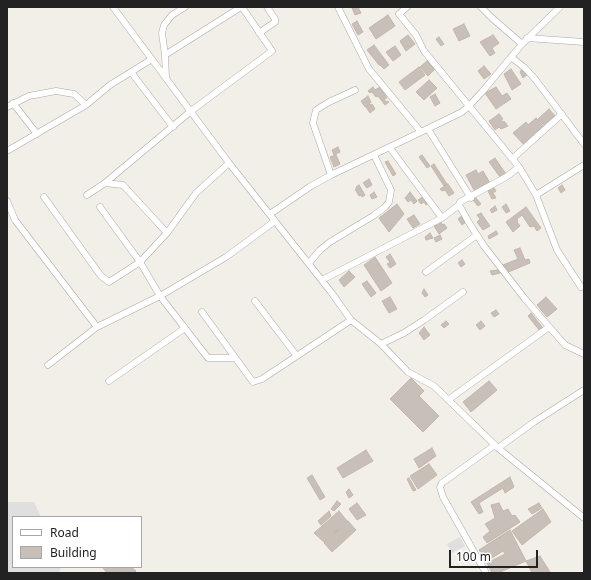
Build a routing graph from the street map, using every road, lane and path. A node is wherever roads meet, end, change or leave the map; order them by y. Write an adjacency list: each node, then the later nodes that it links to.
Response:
1 (113, 7): 15 (street)
2 (185, 7): 13 (street)
3 (241, 7): 9 (street); 13 (street)
4 (267, 7): 9 (street)
5 (338, 7): 27 (street)
6 (407, 7): 21 (street)
7 (481, 7): 12 (street)
8 (560, 7): 10 (street)
9 (259, 33): 23 (street)
10 (527, 38): 11 (street); 12 (street)
11 (584, 42)
12 (522, 44): 14 (street)
13 (165, 55): 17 (street)
14 (511, 56): 21 (street); 24 (street)
15 (152, 59): 16 (street); 17 (street)
16 (131, 72): 20 (street); 25 (street)
17 (166, 78): 23 (street)
18 (355, 90): 37 (street)
19 (13, 103): 20 (street); 22 (street); 28 (street)
20 (86, 104): 28 (street)
21 (469, 106): 26 (street); 33 (street)
22 (7, 107)
23 (191, 111): 25 (street); 34 (street)
24 (562, 114): 29 (street); 33 (street)
25 (173, 127): 38 (street)
26 (428, 129): 27 (street); 42 (street)
27 (421, 132): 30 (street)
28 (38, 134): 31 (street)
29 (584, 144)
30 (390, 148): 32 (street); 47 (street)
31 (7, 151)
32 (374, 155): 37 (street); 52 (street)
33 (512, 159): 36 (street)
34 (229, 163): 46 (street); 49 (street)
35 (584, 165): 40 (street)
36 (519, 167): 40 (street); 42 (street)
37 (331, 175): 46 (street)
38 (105, 183): 39 (street); 49 (street)
39 (87, 195)
40 (536, 195): 55 (street)
41 (44, 197): 51 (street)
42 (470, 198): 44 (street)
43 (7, 200): 61 (street)
44 (459, 205): 47 (street); 50 (street)
45 (100, 207): 51 (street)
46 (270, 214): 48 (street)
47 (442, 218): 54 (street)
48 (276, 221): 52 (street); 57 (street)
49 (167, 233): 51 (street)
50 (477, 235): 53 (street); 62 (street)
51 (140, 262): 57 (street)
52 (309, 263): 54 (street)
53 (426, 272)
54 (322, 280): 60 (street)
55 (581, 287)
56 (464, 292): 64 (street)
57 (160, 296): 61 (street); 63 (street)
58 (255, 301): 66 (street)
59 (202, 312): 67 (street)
60 (351, 320): 64 (street); 66 (street)
61 (97, 327): 68 (street)
62 (549, 327): 65 (street); 71 (street)
63 (185, 328): 67 (street); 69 (street)
64 (381, 344): 71 (street)
65 (584, 354)
66 (296, 355): 67 (street)
67 (235, 358)
68 (48, 365)
69 (109, 381)
70 (584, 390): 72 (street)
71 (448, 400): 72 (street)
72 (496, 446): 73 (street); 74 (street)
73 (584, 518)
74 (486, 573)

